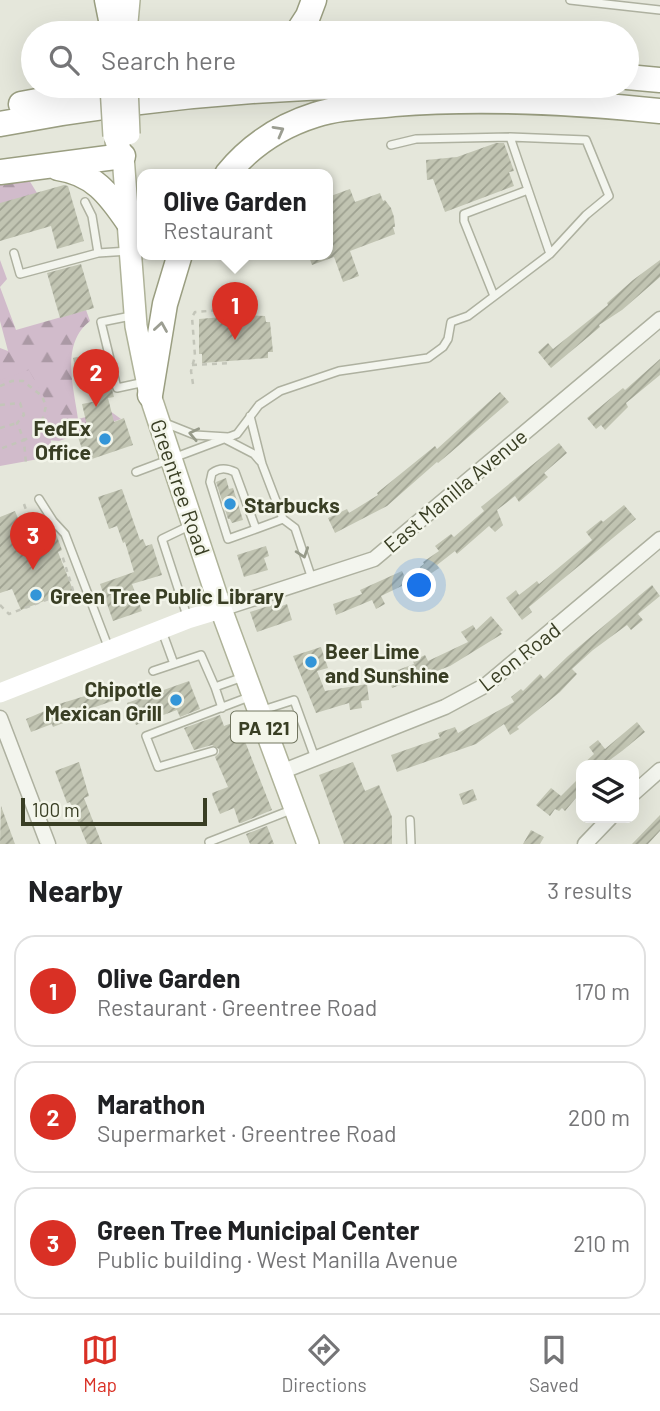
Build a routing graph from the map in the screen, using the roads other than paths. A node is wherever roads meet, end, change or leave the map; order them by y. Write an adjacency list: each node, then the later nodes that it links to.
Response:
1 (129, 0): 5 (main road)
2 (314, 0): 6 (highway)
3 (570, 0): 4 (lane)
4 (660, 10)
5 (113, 17)
6 (305, 21)
7 (639, 78): 8 (highway)
8 (660, 80)
9 (639, 97): 15 (highway)
10 (24, 98): 16 (highway)
11 (46, 98): 17 (highway)
12 (113, 98): 21 (main road, Greentree Road / PA 121, bridge)
13 (126, 98): 21 (main road, Greentree Road / PA 121, bridge)
14 (170, 98): 19 (highway)
15 (660, 99)
16 (0, 100)
17 (0, 108)
18 (660, 111): 24 (highway, one-way to 18)
19 (0, 124)
20 (510, 137): 22 (lane); 26 (lane); 32 (lane)
21 (122, 142): 23 (highway); 28 (main road, Greentree Road / PA 121)
22 (391, 145)
23 (40, 167): 25 (highway); 28 (highway)
24 (232, 169)
25 (0, 172)
26 (528, 190): 32 (lane); 34 (lane)
27 (85, 202): 31 (lane)
28 (128, 222): 29 (main road, Greentree Road / PA 121)
29 (130, 251): 31 (lane); 35 (main road, Greentree Road / PA 121)
30 (14, 253): 31 (lane)
31 (99, 253)
32 (550, 254): 34 (lane)
33 (178, 260): 37 (highway, one-way to 33)
34 (494, 296): 38 (lane)
35 (135, 315): 37 (main road, Greentree Road / PA 121); 37 (lane)
36 (660, 319): 49 (street, East Manilla Avenue)
37 (149, 388): 39 (main road, Greentree Road / PA 121)
38 (250, 416): 40 (lane); 42 (lane)
39 (158, 420): 40 (lane, one-way to 39); 41 (main road, Greentree Road / PA 121)
40 (229, 438): 41 (lane); 42 (lane)
41 (171, 459): 43 (lane); 46 (main road, Greentree Road / PA 121)
42 (262, 464): 45 (lane)
43 (136, 472)
44 (39, 499): 53 (lane)
45 (283, 519): 47 (lane); 49 (lane, one-way to 49)
46 (193, 524): 50 (main road, Greentree Road / PA 121); 51 (lane)
47 (256, 529): 47 (lane)
48 (660, 539): 62 (street, Leon Road)
49 (312, 579): 50 (street, East Manilla Avenue)
50 (222, 609): 51 (street); 58 (main road, Greentree Road / PA 121)
51 (188, 620): 52 (street)
52 (162, 630): 53 (street); 54 (lane)
53 (110, 651): 57 (street)
54 (174, 664): 55 (lane); 56 (lane)
55 (153, 671)
56 (215, 687): 58 (lane); 59 (lane)
57 (0, 693)
58 (253, 695): 59 (lane); 62 (lane); 64 (main road, Greentree Road / PA 121)
59 (222, 708): 61 (lane)
60 (0, 718): 70 (street)
61 (213, 751)
62 (315, 758): 64 (street, Leon Road)
63 (660, 770): 65 (street)
64 (281, 772): 66 (main road, Greentree Road / PA 121)
65 (639, 789)
66 (295, 808): 69 (lane); 71 (main road, Greentree Road / PA 121)
67 (411, 820): 72 (lane)
68 (605, 823): 73 (street)
69 (209, 842)
70 (48, 844)
71 (308, 844)
72 (411, 844)
73 (585, 844)

